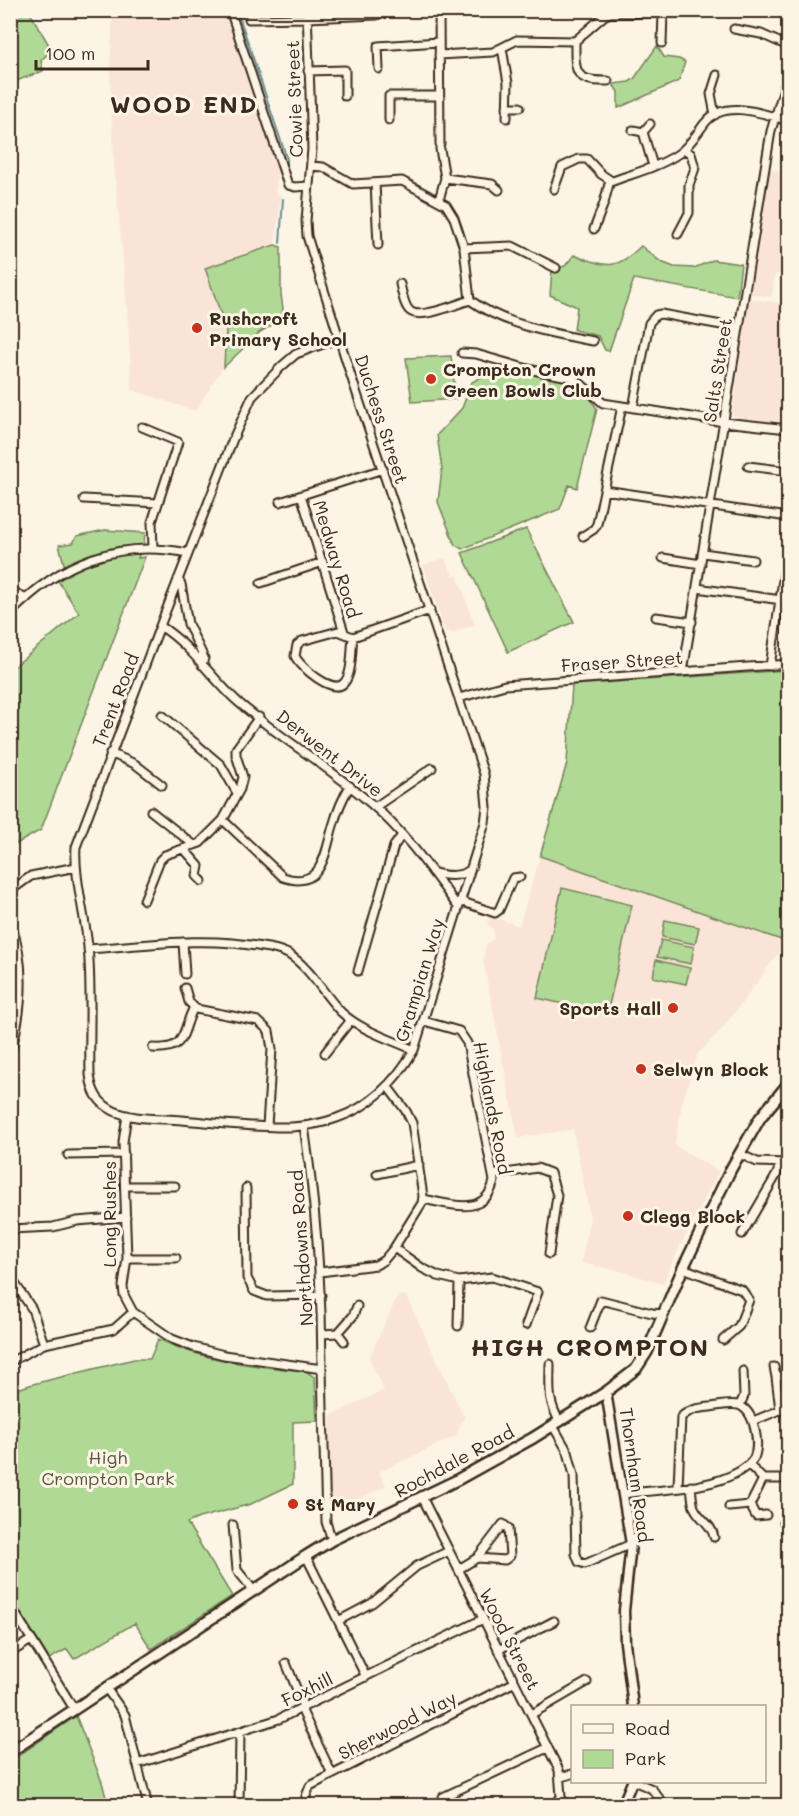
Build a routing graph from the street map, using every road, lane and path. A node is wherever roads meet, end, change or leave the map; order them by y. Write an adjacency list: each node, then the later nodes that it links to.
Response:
1 (230, 10): 38 (street)
2 (439, 10): 10 (street)
3 (709, 11): 4 (street)
4 (663, 13): 9 (street); 11 (street)
5 (307, 14): 6 (street); 7 (street); 16 (street, Cowie Street)
6 (377, 15)
7 (249, 19)
8 (734, 29): 12 (street)
9 (575, 41): 13 (street); 19 (street)
10 (439, 42): 14 (street); 15 (street)
11 (662, 43)
12 (789, 46)
13 (502, 48): 14 (street); 22 (street)
14 (439, 56): 21 (street)
15 (379, 69)
16 (308, 71): 20 (street); 33 (street, Cowie Street)
17 (717, 75): 24 (street)
18 (789, 75): 25 (street, Salts Street)
19 (608, 81)
20 (345, 96)
21 (439, 96): 27 (street); 35 (street)
22 (507, 107): 23 (street); 26 (street)
23 (519, 107)
24 (715, 115): 25 (street); 32 (street)
25 (774, 117): 28 (street); 49 (street, Salts Street)
26 (507, 118)
27 (390, 120)
28 (789, 121)
29 (650, 124): 31 (street)
30 (633, 130): 31 (street)
31 (643, 132): 34 (street)
32 (684, 149): 34 (street); 43 (street)
33 (311, 166): 37 (street); 38 (street, Cowie Street)
34 (653, 166): 36 (street)
35 (445, 178): 40 (street); 41 (street)
36 (610, 180): 39 (street); 42 (street)
37 (375, 183): 41 (street); 44 (street)
38 (309, 186): 50 (street, Duchess Street)
39 (554, 189)
40 (499, 190)
41 (438, 200): 45 (street)
42 (594, 229)
43 (678, 234)
44 (378, 245)
45 (464, 248): 46 (street); 48 (street)
46 (556, 268)
47 (400, 284): 48 (street)
48 (470, 300): 51 (street)
49 (738, 328): 54 (street); 55 (street, Salts Street)
50 (339, 338): 59 (street, Duchess Street); 71 (street, Trent Road)
51 (593, 341)
52 (462, 353): 53 (street)
53 (621, 406): 54 (street); 61 (street)
54 (633, 408): 55 (street)
55 (724, 422): 57 (street); 66 (street, Salts Street)
56 (142, 427): 65 (street)
57 (789, 429)
58 (748, 466): 60 (street)
59 (383, 469): 62 (street); 83 (street, Duchess Street)
60 (789, 471)
61 (604, 490): 66 (street); 68 (street)
62 (301, 495): 64 (street); 75 (street, Medway Road)
63 (84, 499): 65 (street)
64 (280, 502)
65 (158, 503): 70 (street)
66 (710, 507): 67 (street); 72 (street, Salts Street)
67 (789, 517)
68 (583, 536)
69 (789, 548): 82 (street)
70 (153, 549): 71 (street); 81 (street)
71 (188, 553): 77 (street, Trent Road)
72 (703, 553): 74 (street); 76 (street, Salts Street)
73 (663, 558): 76 (street)
74 (753, 560)
75 (323, 562): 78 (street); 90 (street, Medway Road)
76 (701, 564): 79 (street, Salts Street)
77 (178, 579): 89 (street, Trent Road); 93 (street, Derwent Drive)
78 (261, 583)
79 (697, 588): 82 (street); 88 (street, Salts Street)
80 (10, 590): 81 (street)
81 (26, 599): 84 (street)
82 (781, 600): 86 (street)
83 (430, 610): 91 (street); 96 (street, Duchess Street)
84 (10, 614)
85 (789, 614): 86 (street)
86 (778, 615): 94 (street)
87 (656, 617): 88 (street)
88 (692, 622): 95 (street, Salts Street)
89 (160, 626): 93 (street, Derwent Drive); 99 (street, Trent Road)
90 (344, 632): 91 (street); 91 (street)
91 (353, 637)
92 (789, 664): 94 (street, Fraser Street)
93 (202, 665): 98 (street, Derwent Drive)
94 (770, 666): 95 (street, Fraser Street)
95 (683, 672): 96 (street, Fraser Street)
96 (459, 698): 107 (street, Duchess Street)
97 (162, 715): 103 (street)
98 (259, 717): 102 (street, Derwent Drive); 103 (street)
99 (111, 753): 101 (street); 111 (street, Trent Road)
100 (432, 768): 104 (street)
101 (162, 785)
102 (350, 786): 104 (street, Derwent Drive); 106 (street)
103 (237, 793): 106 (street)
104 (375, 807): 108 (street, Derwent Drive)
105 (151, 811): 109 (street)
106 (223, 820): 109 (street)
107 (485, 823): 112 (street, Grampian Way)
108 (402, 835): 113 (street, Derwent Drive); 122 (street)
109 (194, 845): 110 (street)
110 (184, 849): 115 (street); 117 (street)
111 (76, 867): 116 (street); 121 (street, Trent Road)
112 (470, 870): 113 (street); 118 (street, Grampian Way)
113 (432, 872): 118 (street, Derwent Drive)
114 (520, 877): 118 (street)
115 (202, 881)
116 (10, 891)
117 (144, 900)
118 (459, 904): 127 (street, Grampian Way)
119 (10, 922): 131 (street)
120 (183, 942): 121 (street); 123 (street); 126 (street)
121 (88, 949): 134 (street, Trent Road)
122 (358, 972)
123 (185, 974)
124 (185, 988): 125 (street)
125 (194, 1007): 128 (street); 135 (street)
126 (351, 1020): 129 (street); 130 (street)
127 (424, 1020): 129 (street, Grampian Way); 144 (street, Highlands Road)
128 (153, 1048)
129 (414, 1050): 133 (street, Grampian Way)
130 (325, 1053)
131 (10, 1055)
132 (789, 1084): 138 (main road, Rochdale Road)
133 (388, 1087): 136 (street, Grampian Way); 142 (street)
134 (127, 1114): 135 (street, Grampian Way); 137 (street, Long Rushes)
135 (267, 1126): 136 (street, Grampian Way)
136 (304, 1126): 157 (street, Northdowns Road)
137 (124, 1154): 139 (street); 145 (street, Long Rushes)
138 (740, 1154): 141 (street); 156 (main road, Rochdale Road)
139 (68, 1155)
140 (789, 1163): 141 (street)
141 (780, 1164): 151 (street)
142 (419, 1165): 143 (street); 148 (street)
143 (377, 1174)
144 (493, 1175): 148 (street, Highlands Road); 153 (street)
145 (125, 1186): 146 (street); 149 (street, Long Rushes)
146 (175, 1186)
147 (246, 1188): 160 (street)
148 (423, 1199): 152 (street)
149 (126, 1217): 150 (street); 154 (street, Long Rushes)
150 (10, 1230)
151 (742, 1234)
152 (394, 1248): 157 (street); 159 (street)
153 (549, 1254)
154 (127, 1258): 155 (street); 162 (street, Long Rushes)
155 (176, 1258)
156 (682, 1268): 163 (main road, Rochdale Road); 169 (street)
157 (320, 1272): 160 (street, Northdowns Road)
158 (10, 1276): 171 (street)
159 (459, 1281): 164 (street); 165 (street)
160 (321, 1295): 168 (street, Northdowns Road)
161 (357, 1306): 167 (street)
162 (133, 1312): 171 (street); 175 (street)
163 (663, 1314): 166 (street); 179 (main road, Rochdale Road)
164 (526, 1325)
165 (458, 1326)
166 (590, 1328)
167 (338, 1333): 168 (street); 170 (street)
168 (322, 1334): 175 (street, Northdowns Road)
169 (723, 1340)
170 (344, 1341)
171 (44, 1344): 172 (street)
172 (10, 1362)
173 (550, 1364): 184 (street)
174 (774, 1367): 178 (street)
175 (322, 1369): 197 (street, Northdowns Road)
176 (743, 1371): 180 (street)
177 (789, 1374): 178 (street)
178 (776, 1377): 181 (street)
179 (606, 1392): 184 (main road, Rochdale Road); 190 (street, Thornham Road)
180 (740, 1405): 183 (street); 189 (street)
181 (780, 1410): 182 (street); 183 (street)
182 (789, 1412)
183 (753, 1421): 185 (street)
184 (557, 1424): 191 (main road, Rochdale Road); 198 (street)
185 (749, 1465): 186 (street); 188 (street)
186 (764, 1479): 187 (street); 192 (street)
187 (789, 1480)
188 (691, 1486): 189 (street); 196 (street)
189 (678, 1487): 190 (street)
190 (623, 1494): 198 (street, Thornham Road)
191 (422, 1497): 197 (main road, Rochdale Road); 199 (street, Wood Street)
192 (750, 1505): 193 (street); 194 (street)
193 (729, 1507)
194 (766, 1515)
195 (233, 1525): 203 (street)
196 (714, 1537)
197 (332, 1540): 200 (main road, Rochdale Road)
198 (631, 1544): 216 (street, Thornham Road)
199 (450, 1551): 202 (street, Wood Street); 206 (street)
200 (306, 1556): 203 (main road, Rochdale Road); 206 (street)
201 (477, 1558): 201 (street); 202 (street)
202 (459, 1569): 205 (street, Wood Street)
203 (254, 1591): 215 (main road, Rochdale Road)
204 (10, 1598): 208 (street)
205 (483, 1619): 209 (street, Wood Street); 212 (street, Foxhill)
206 (338, 1621): 212 (street)
207 (554, 1621): 209 (street)
208 (31, 1640): 210 (street); 218 (street)
209 (498, 1650): 213 (street, Wood Street)
210 (10, 1653)
211 (286, 1663): 217 (street)
212 (366, 1677): 217 (street, Foxhill)
213 (515, 1682): 219 (street, Wood Street); 224 (street, Sherwood Way)
214 (587, 1682): 219 (street)
215 (106, 1688): 218 (main road, Rochdale Road); 223 (street)
216 (633, 1705)
217 (302, 1708): 220 (street, Foxhill); 224 (street)
218 (74, 1709): 222 (main road, Rochdale Road)
219 (532, 1714): 221 (street, Wood Street)
220 (240, 1732): 223 (street, Foxhill); 232 (street)
221 (548, 1748): 226 (street, Wood Street); 229 (street)
222 (10, 1752)
223 (137, 1764): 231 (street)
224 (332, 1774): 233 (street, Sherwood Way)
225 (571, 1774): 226 (street)
226 (561, 1777): 230 (street, Wood Street)
227 (634, 1783): 236 (street)
228 (637, 1783): 237 (street)
229 (443, 1797)
230 (561, 1797): 234 (street); 235 (street)
231 (148, 1806)
232 (239, 1806)
233 (306, 1806)
234 (554, 1806)
235 (568, 1806)
236 (622, 1806)
237 (665, 1806)

